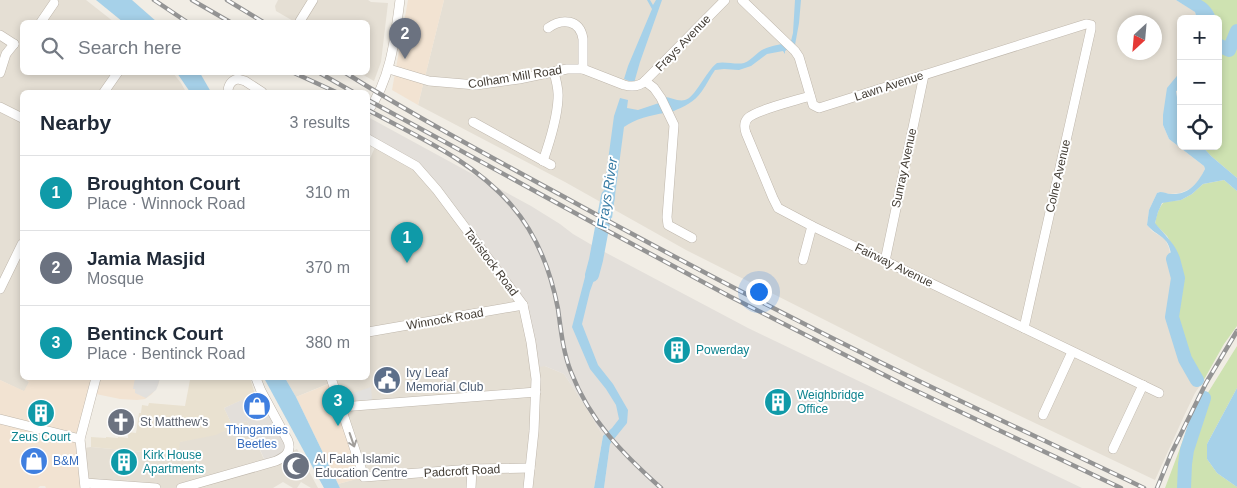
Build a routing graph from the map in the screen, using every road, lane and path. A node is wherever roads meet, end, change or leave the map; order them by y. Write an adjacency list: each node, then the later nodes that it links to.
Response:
1 (313, 0): 7 (street)
2 (400, 0): 12 (street)
3 (724, 0): 18 (street, Frays Avenue)
4 (742, 0): 22 (street)
5 (54, 3): 6 (street)
6 (42, 20)
7 (301, 20)
8 (1090, 24): 17 (street, Lawn Avenue); 35 (street, Colne Avenue)
9 (548, 28): 13 (street)
10 (0, 36): 11 (street)
11 (18, 44): 15 (street)
12 (389, 68): 14 (street, Colham Mill Road); 24 (street)
13 (583, 69): 14 (street, Colham Mill Road); 18 (street, Colham Mill Road)
14 (554, 72): 26 (street)
15 (0, 73)
16 (116, 75): 19 (street)
17 (924, 75): 22 (street, Lawn Avenue); 32 (street, Sunray Avenue)
18 (643, 83): 29 (street)
19 (105, 90)
20 (228, 90): 21 (street)
21 (259, 90)
22 (810, 96): 28 (street, Fairway Avenue)
23 (0, 107): 25 (street)
24 (370, 108)
25 (20, 117)
26 (473, 122)
27 (370, 140): 34 (street, Tavistock Road)
28 (812, 226): 31 (street); 32 (street, Fairway Avenue)
29 (692, 238)
30 (20, 248): 33 (street)
31 (803, 260)
32 (885, 260): 35 (street, Fairway Avenue)
33 (0, 289)
34 (523, 306): 36 (street, Winnock Road); 42 (street, Tavistock Road)
35 (1024, 328): 37 (street, Fairway Avenue)
36 (370, 332)
37 (1072, 352): 41 (street, Fairway Avenue); 45 (street)
38 (95, 380): 47 (street)
39 (257, 380): 53 (street)
40 (332, 380): 44 (street)
41 (1143, 385): 43 (street, Fairway Avenue); 48 (street)
42 (536, 392): 44 (street); 49 (street, Tavistock Road)
43 (1159, 393)
44 (341, 407): 50 (street, Padcroft Road, one-way to 50)
45 (1043, 415)
46 (0, 419): 47 (street)
47 (80, 439): 51 (street)
48 (1112, 450)
49 (530, 468): 50 (street, Padcroft Road); 55 (street, Tavistock Road)
50 (472, 469): 54 (street)
51 (85, 486): 52 (street)
52 (156, 488)
53 (181, 488)
54 (472, 488)
55 (528, 488)

